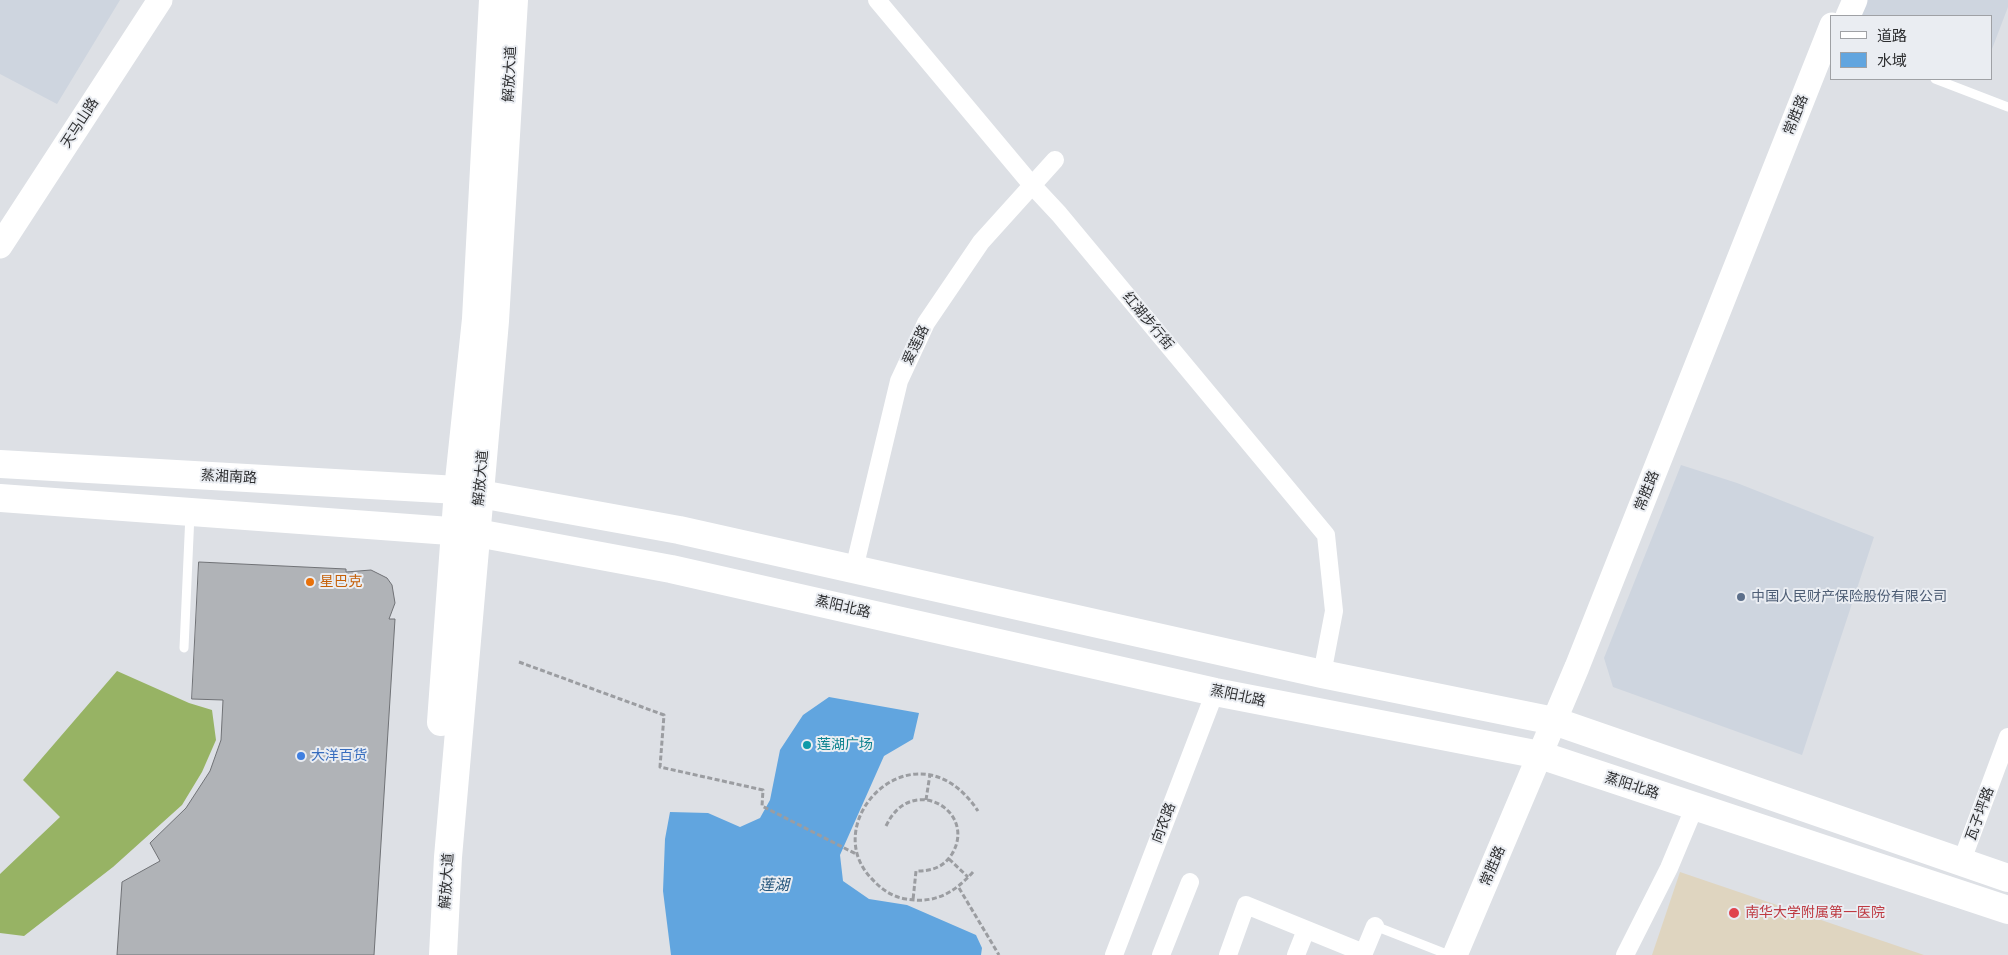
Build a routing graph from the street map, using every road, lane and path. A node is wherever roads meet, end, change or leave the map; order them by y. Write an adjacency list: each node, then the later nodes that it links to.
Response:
1 (150, 0): 16 (street, 天马山路)
2 (160, 0): 17 (street, 天马山路)
3 (493, 0): 19 (main road, 解放大道)
4 (514, 0): 19 (main road, 解放大道)
5 (877, 0): 15 (street, 红湖步行街)
6 (1842, 0): 8 (street)
7 (1855, 0): 9 (street)
8 (1835, 15)
9 (1848, 15)
10 (1830, 29): 28 (street, 常胜路)
11 (1830, 63): 28 (street, 常胜路)
12 (1938, 80): 13 (lane)
13 (2008, 107)
14 (1055, 160): 15 (street, 爱莲路)
15 (1032, 185): 23 (street, 爱莲路); 26 (street, 红湖步行街)
16 (0, 229)
17 (0, 246)
18 (0, 464): 19 (main road, 蒸湘南路)
19 (469, 492): 22 (main road, 解放大道); 23 (main road)
20 (0, 498): 21 (main road)
21 (190, 512): 22 (main road); 24 (lane)
22 (466, 532): 27 (main road, 蒸阳北路); 49 (main road, 解放大道); 50 (main road, 解放大道)
23 (854, 569): 26 (main road)
24 (184, 648)
25 (519, 662): 36 (path)
26 (1322, 674): 28 (main road)
27 (1215, 692): 30 (main road, 蒸阳北路); 52 (street, 向农路)
28 (1559, 723): 30 (street, 常胜路); 38 (main road)
29 (2008, 737): 38 (street, 瓦子坪路)
30 (1545, 757): 33 (main road, 蒸阳北路); 57 (street, 常胜路); 58 (street, 常胜路)
31 (930, 774): 32 (path); 34 (path); 36 (path)
32 (926, 800): 35 (path); 37 (path)
33 (1695, 806): 45 (main road, 蒸阳北路); 59 (street)
34 (978, 811)
35 (886, 826)
36 (858, 855): 44 (path)
37 (949, 859): 40 (path); 44 (path)
38 (1962, 862): 41 (main road)
39 (973, 872): 40 (path)
40 (968, 877): 43 (path)
41 (2008, 878)
42 (1190, 882): 53 (street)
43 (959, 888): 44 (path); 51 (path)
44 (913, 900)
45 (2008, 910)
46 (1375, 926): 48 (street); 56 (lane)
47 (1306, 930): 48 (street); 54 (street); 55 (street)
48 (1363, 954)
49 (425, 955)
50 (443, 955)
51 (999, 955)
52 (1114, 955)
53 (1161, 955)
54 (1228, 955)
55 (1296, 955)
56 (1449, 955)
57 (1455, 955)
58 (1466, 955)
59 (1625, 955)

